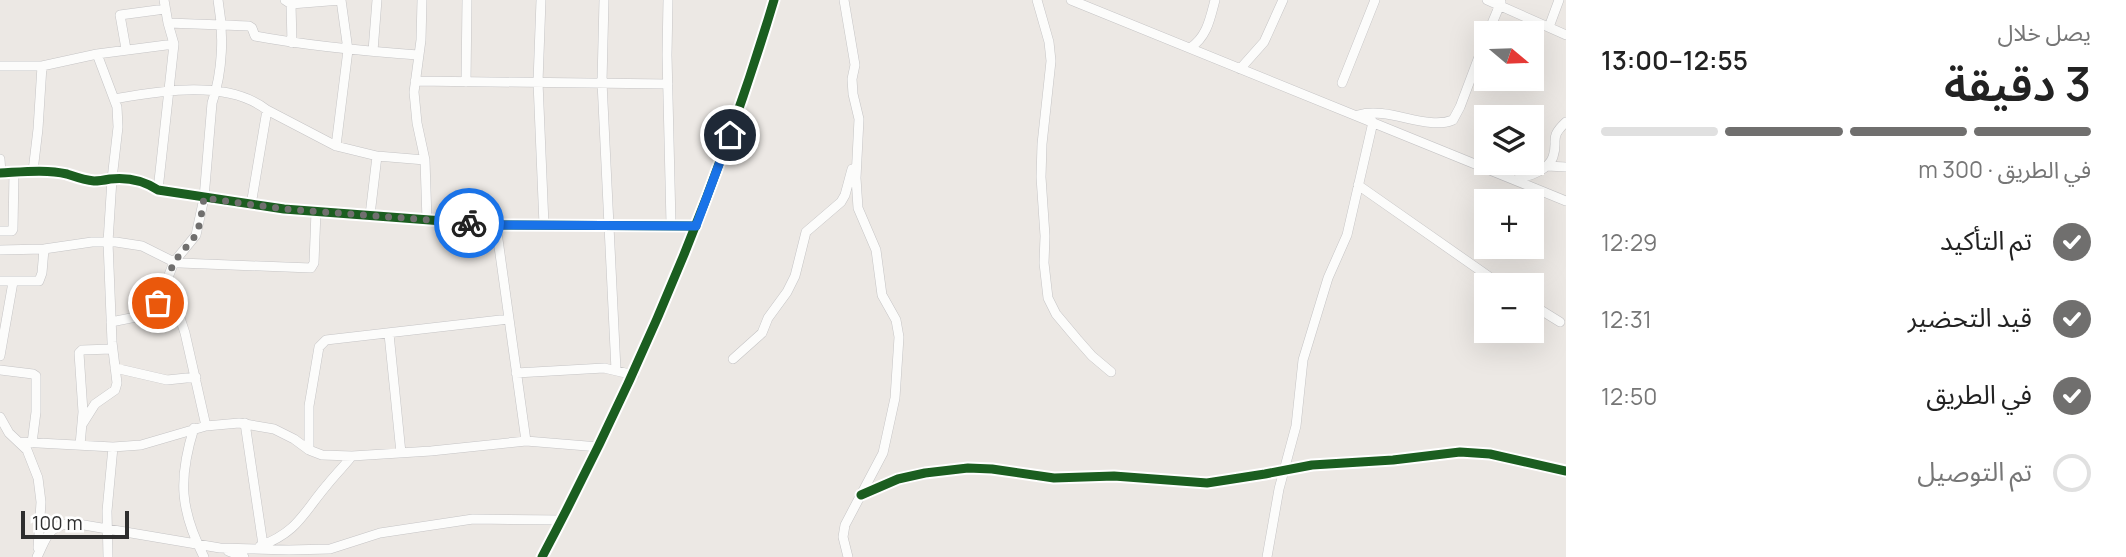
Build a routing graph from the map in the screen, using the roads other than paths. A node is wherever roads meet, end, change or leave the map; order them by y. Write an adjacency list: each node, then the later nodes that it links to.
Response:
1 (218, 0): 23 (street)
2 (341, 0): 18 (street); 30 (street)
3 (380, 0): 31 (street)
4 (422, 0): 33 (street)
5 (467, 0): 39 (street)
6 (541, 0): 40 (street)
7 (604, 0): 41 (street)
8 (668, 0): 43 (street)
9 (774, 0): 75 (street)
10 (844, 0): 53 (street)
11 (1037, 0): 96 (street)
12 (1072, 0): 28 (street)
13 (1215, 0): 28 (street)
14 (1283, 0): 36 (street)
15 (1375, 0): 42 (street)
16 (1487, 0): 19 (street)
17 (1559, 0): 24 (street)
18 (288, 2): 26 (street)
19 (1501, 2): 21 (street); 24 (street)
20 (165, 5): 22 (street); 29 (street)
21 (1493, 21)
22 (168, 23): 23 (street); 27 (street)
23 (223, 24): 26 (street); 45 (street)
24 (1549, 27): 25 (street)
25 (1566, 34)
26 (292, 43): 30 (street)
27 (174, 44): 29 (street); 44 (street)
28 (1190, 48): 36 (street)
29 (126, 49): 32 (street)
30 (348, 50): 31 (street); 51 (street)
31 (373, 51): 33 (street)
32 (97, 54): 35 (street); 46 (street)
33 (418, 55): 38 (street)
34 (0, 66): 35 (street)
35 (42, 66): 58 (street)
36 (1240, 69): 48 (street)
37 (1474, 70): 48 (street)
38 (415, 81): 39 (street); 55 (street)
39 (466, 82): 40 (street)
40 (538, 82): 41 (street); 73 (street)
41 (602, 82): 43 (street); 74 (street)
42 (1342, 83)
43 (668, 84): 71 (street)
44 (169, 90): 45 (street); 46 (street); 64 (street)
45 (216, 92): 47 (street); 65 (street)
46 (114, 99): 61 (street)
47 (267, 110): 51 (street); 67 (street)
48 (1356, 116): 49 (street)
49 (1374, 122): 62 (street); 63 (street)
50 (1566, 122): 56 (street)
51 (336, 146): 52 (street)
52 (377, 156): 55 (street); 69 (street)
53 (856, 158): 92 (street); 116 (street)
54 (0, 159): 60 (street)
55 (425, 160): 70 (street)
56 (1546, 166): 57 (street); 62 (street)
57 (1566, 167)
58 (33, 171): 59 (street); 61 (street)
59 (14, 172): 60 (street); 76 (street)
60 (0, 173)
61 (111, 179): 64 (street); 77 (street)
62 (1515, 180): 66 (street)
63 (1358, 185): 81 (street); 114 (street)
64 (158, 190): 65 (street)
65 (204, 198): 67 (street); 80 (street)
66 (1566, 201)
67 (251, 205): 68 (street)
68 (316, 211): 69 (street); 80 (street)
69 (370, 215): 70 (street)
70 (426, 220): 72 (street)
71 (671, 224): 74 (street); 75 (street)
72 (496, 225): 73 (street); 86 (street)
73 (544, 225): 74 (street)
74 (610, 225): 95 (street)
75 (696, 226): 98 (street)
76 (0, 232)
77 (108, 242): 78 (street); 80 (street); 87 (street)
78 (44, 249): 79 (street); 84 (street)
79 (0, 250)
80 (174, 262): 82 (street)
81 (1484, 273)
82 (168, 275): 87 (street); 99 (street)
83 (0, 281): 84 (street)
84 (13, 282): 91 (street)
85 (1544, 312): 88 (street)
86 (509, 318): 89 (street); 97 (street)
87 (111, 322): 90 (street)
88 (1560, 322)
89 (389, 334): 111 (street); 112 (street)
90 (112, 349): 93 (street); 101 (street)
91 (0, 356)
92 (733, 359)
93 (115, 368): 99 (street); 101 (street)
94 (0, 370): 107 (street)
95 (616, 370): 97 (street); 98 (street)
96 (1111, 372)
97 (516, 373): 106 (street)
98 (634, 375): 110 (street)
99 (196, 377): 103 (street)
100 (0, 417): 105 (street)
101 (83, 423): 108 (street)
102 (245, 423): 103 (street); 111 (street); 120 (street)
103 (206, 426): 104 (street)
104 (194, 428): 109 (street); 119 (street)
105 (20, 442): 107 (street); 122 (street)
106 (526, 442): 110 (street); 112 (street)
107 (32, 443): 108 (street)
108 (80, 445): 109 (street)
109 (113, 447): 118 (street)
110 (599, 447): 117 (street)
111 (309, 450): 113 (street)
112 (401, 453): 113 (street)
113 (352, 456): 120 (street)
114 (1283, 469): 115 (street); 116 (street); 128 (street)
115 (1566, 471)
116 (861, 495): 127 (street)
117 (562, 520): 120 (street); 126 (street)
118 (108, 528): 119 (street); 122 (street); 123 (street)
119 (197, 544): 121 (street); 124 (street)
120 (258, 547): 121 (street)
121 (220, 548): 125 (street)
122 (38, 557)
123 (108, 557)
124 (204, 557)
125 (244, 557)
126 (542, 557)
127 (848, 557)
128 (1267, 557)

